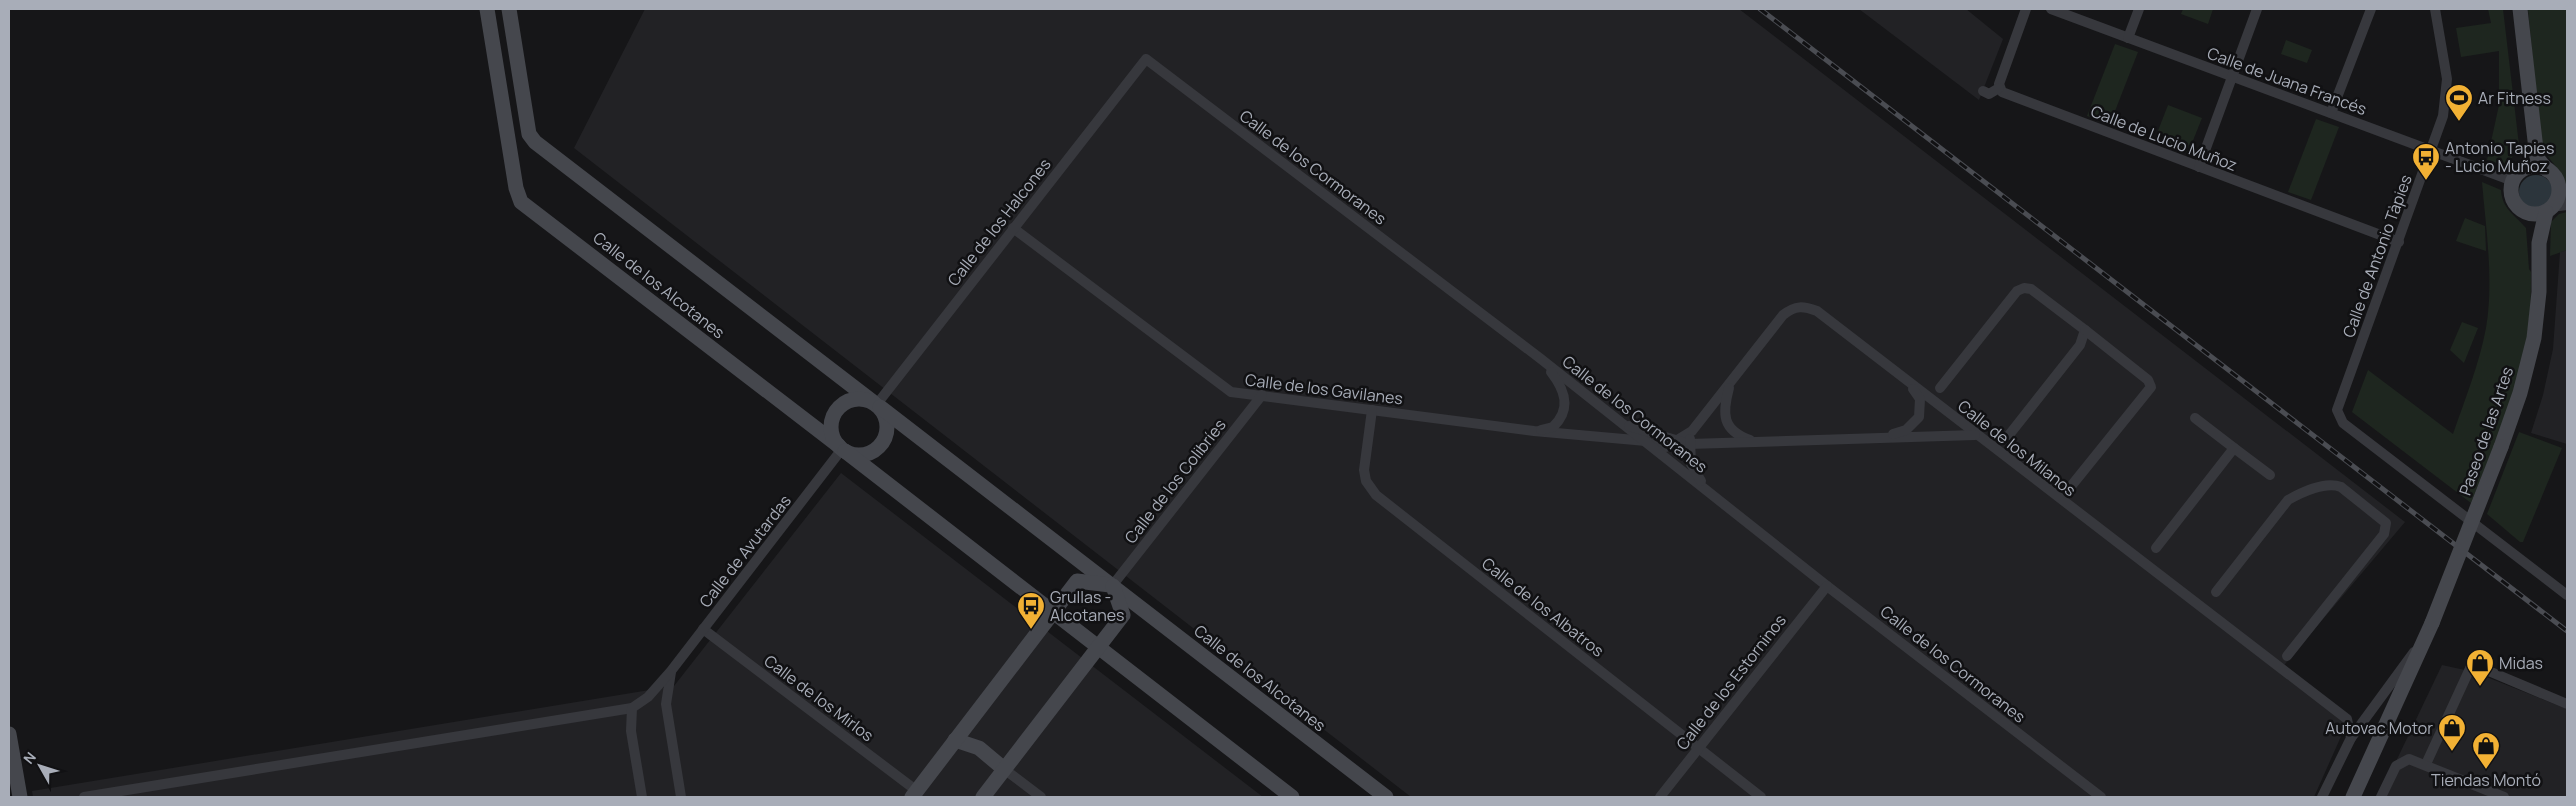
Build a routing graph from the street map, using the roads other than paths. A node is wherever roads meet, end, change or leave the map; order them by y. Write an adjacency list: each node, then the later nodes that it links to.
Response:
1 (487, 9): 49 (street, Calle de los Alcotanes)
2 (509, 9): 35 (street, Calle de los Alcotanes)
3 (2026, 9): 14 (street)
4 (2051, 9): 11 (street, Calle de Juana Francés)
5 (2139, 9): 11 (street)
6 (2257, 9): 13 (street)
7 (2371, 9): 16 (street)
8 (2435, 9): 17 (street, Calle de Antonio Tàpies)
9 (2512, 9): 19 (street)
10 (2520, 9): 20 (street)
11 (2128, 38): 13 (street, Calle de Juana Francés)
12 (1146, 59): 26 (street, Calle de los Halcones); 30 (street, Calle de los Cormoranes)
13 (2232, 77): 16 (street, Calle de Juana Francés); 18 (street)
14 (1999, 88): 15 (street); 18 (street, Calle de Lucio Muñoz)
15 (1982, 91)
16 (2332, 113): 17 (street, Calle de Juana Francés)
17 (2431, 151): 21 (street, Calle de Juana Francés); 27 (street, Calle de Antonio Tàpies)
18 (2198, 166): 27 (street, Calle de Lucio Muñoz)
19 (2528, 168): 20 (street); 21 (street)
20 (2547, 170): 22 (street)
21 (2513, 181): 25 (street)
22 (2563, 195): 24 (street)
23 (2567, 205): 24 (street)
24 (2549, 209): 25 (street); 28 (street, Paseo de las Artes)
25 (2524, 211): 28 (street, Paseo de las Artes)
26 (1013, 228): 34 (street, Calle de los Gavilanes); 35 (street, Calle de los Halcones)
27 (2399, 242): 57 (street, Calle de Antonio Tàpies)
28 (2539, 244): 59 (street, Paseo de las Artes, bridge)
29 (2085, 330): 33 (street); 42 (street); 51 (street)
30 (1541, 360): 38 (street, Calle de los Cormoranes); 39 (street, Calle de los Gavilanes)
31 (1731, 382): 32 (street, Calle de los Milanos); 40 (street, Calle de los Milanos); 46 (street)
32 (1908, 382): 41 (street, Calle de los Milanos); 43 (street, Calle de los Gavilanes)
33 (1940, 388)
34 (1262, 395): 36 (street, Calle de los Gavilanes); 54 (street, Calle de los Colibríes)
35 (876, 405): 49 (street); 49 (street); 54 (street, Calle de los Alcotanes)
36 (1372, 410): 39 (street, Calle de los Gavilanes); 69 (street, Calle de los Albatros)
37 (2196, 418): 48 (street)
38 (1624, 425): 44 (street, Calle de los Gavilanes); 45 (street, Calle de los Cormoranes)
39 (1534, 431): 45 (street, Calle de los Gavilanes)
40 (1692, 431): 44 (street, Calle de los Gavilanes); 47 (street)
41 (1975, 435): 43 (street, Calle de los Gavilanes); 67 (street, Calle de los Milanos)
42 (2009, 435)
43 (1877, 438): 46 (street, Calle de los Gavilanes)
44 (1678, 441): 45 (street, Calle de los Gavilanes); 47 (street, Calle de los Gavilanes)
45 (1646, 442): 52 (street, Calle de los Cormoranes)
46 (1756, 442): 47 (street, Calle de los Gavilanes)
47 (1689, 444): 52 (street)
48 (2234, 448): 50 (street); 53 (street)
49 (842, 449): 58 (street, Calle de los Alcotanes); 60 (street, Calle de Avutardas)
50 (2270, 475)
51 (2072, 485)
52 (1705, 487): 55 (street, Calle de los Cormoranes)
53 (2156, 548)
54 (1112, 586): 58 (street, Calle de los Alcotanes); 61 (street); 80 (street, Calle de los Alcotanes)
55 (1826, 586): 69 (street, Calle de los Estorninos); 83 (street, Calle de los Cormoranes)
56 (2216, 592): 62 (street)
57 (2567, 595)
58 (1052, 612): 61 (street, Calle de los Alcotanes); 68 (street)
59 (2430, 628): 67 (street); 85 (street, Paseo de las Artes)
60 (703, 629): 63 (street, Calle de Avutardas); 72 (street, Calle de los Mirlos)
61 (1099, 648): 71 (street); 79 (street, Calle de los Alcotanes)
62 (2287, 656)
63 (671, 670): 65 (street, Calle de Avutardas); 76 (street, Calle de Avutardas)
64 (2567, 704): 70 (street)
65 (632, 708): 74 (street); 75 (street)
66 (9, 734): 73 (street)
67 (2351, 738): 84 (street)
68 (955, 740): 71 (street); 72 (street)
69 (1698, 748): 81 (street, Calle de los Estorninos); 82 (street, Calle de los Albatros)
70 (2426, 764): 86 (street); 87 (street)
71 (1004, 769): 77 (street); 78 (street)
72 (914, 794)
73 (20, 797)
74 (84, 797)
75 (642, 797)
76 (681, 797)
77 (983, 797)
78 (1041, 797)
79 (1292, 797)
80 (1386, 797)
81 (1660, 797)
82 (1761, 797)
83 (2101, 797)
84 (2322, 797)
85 (2353, 797)
86 (2381, 797)
87 (2504, 797)

